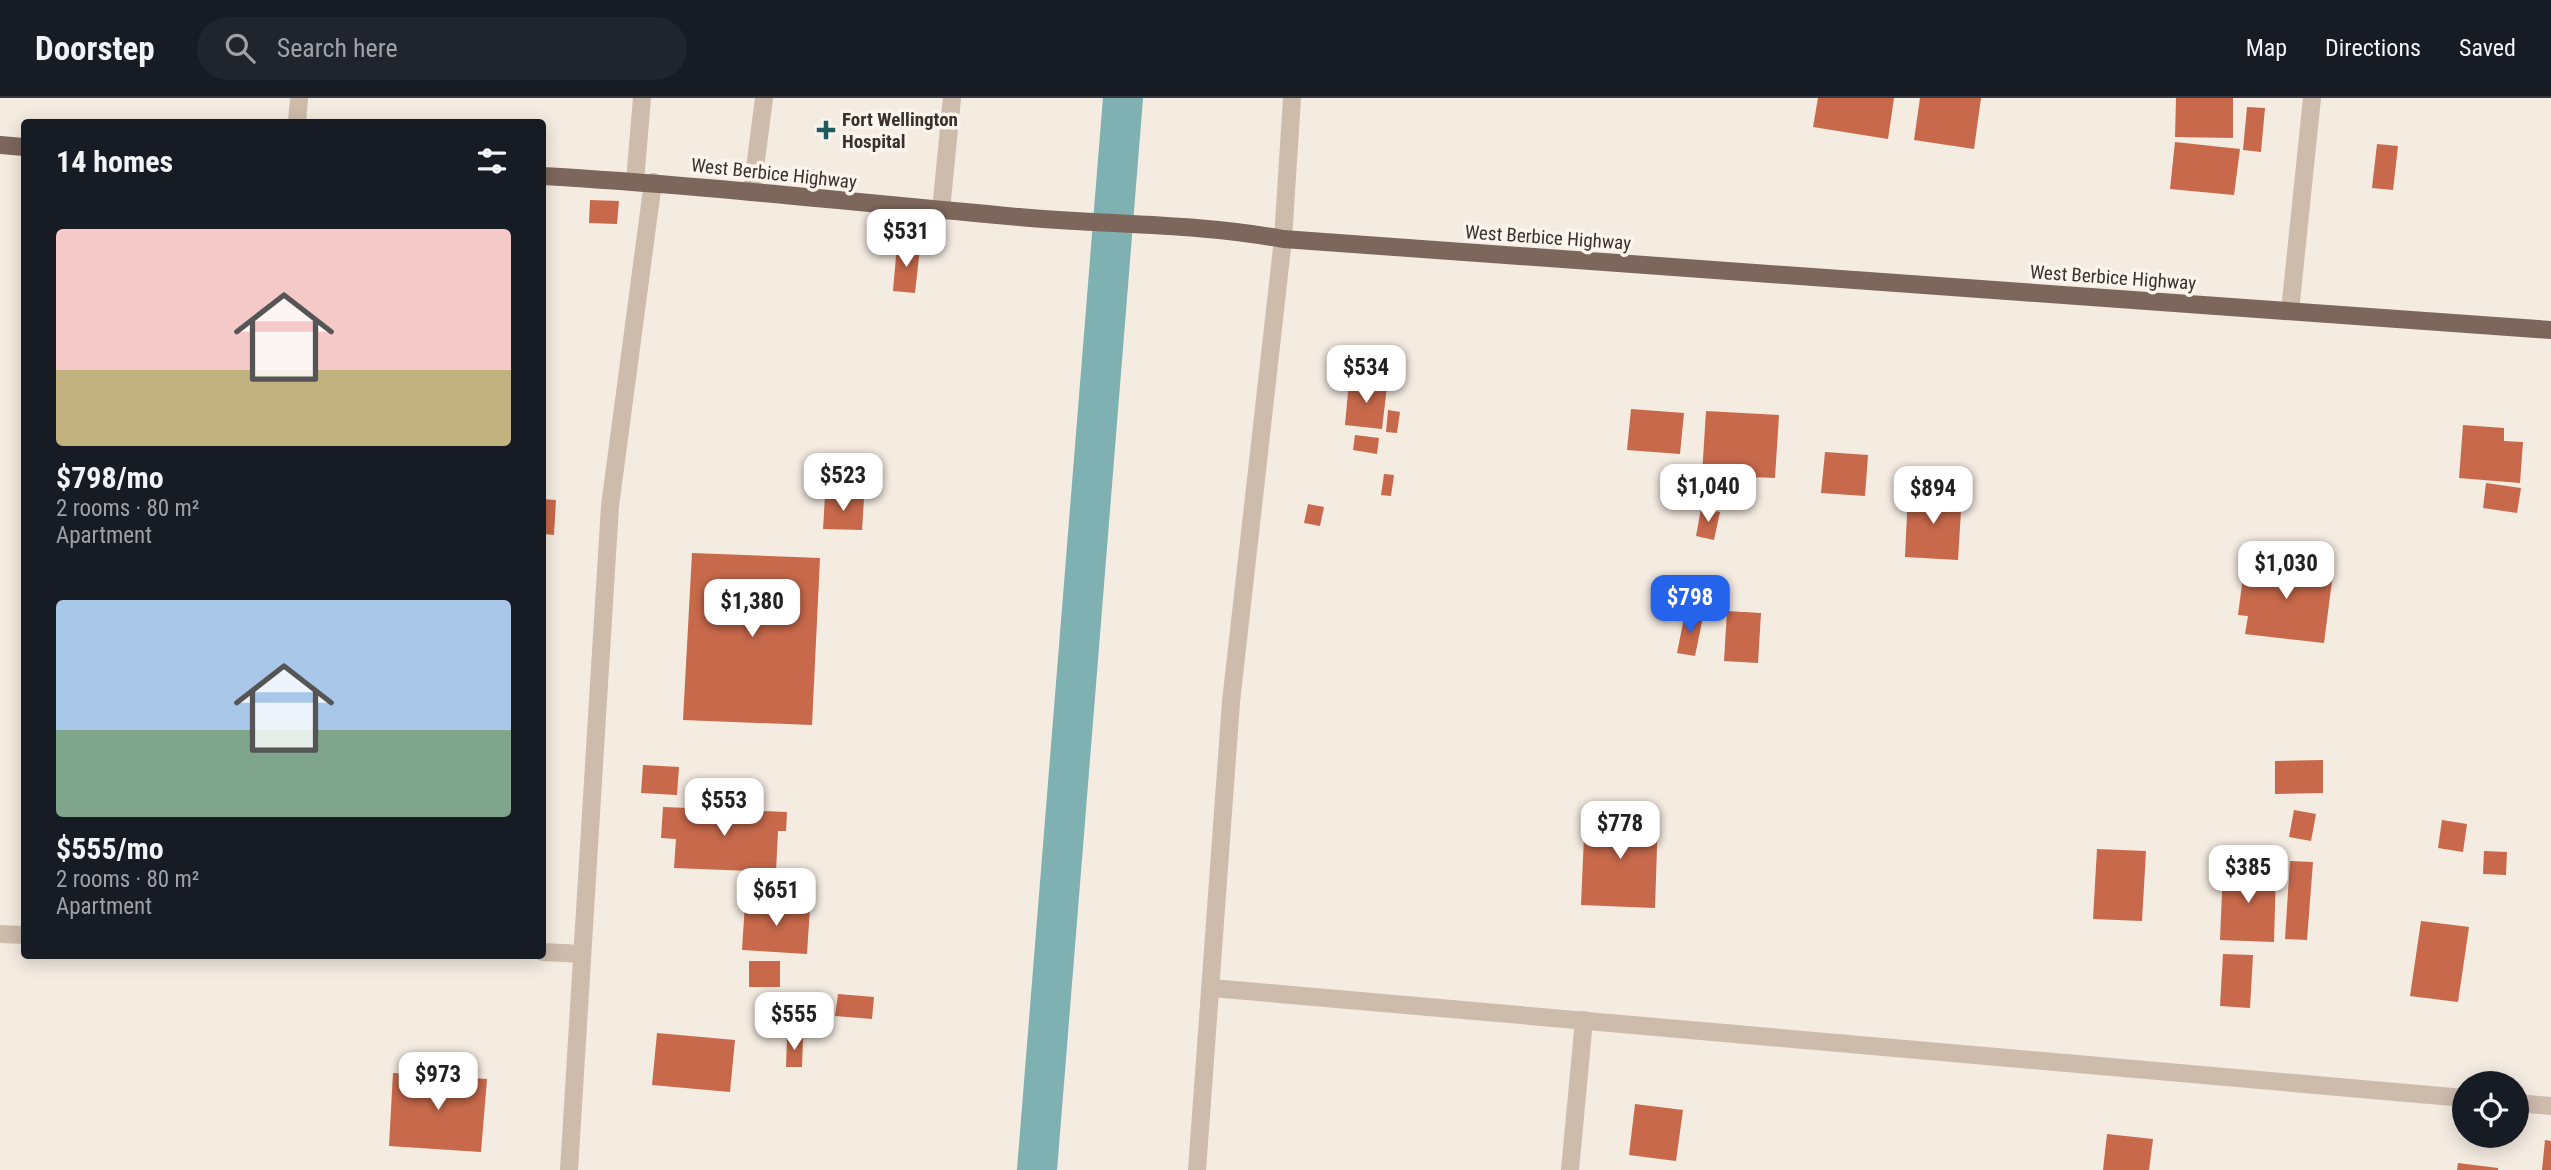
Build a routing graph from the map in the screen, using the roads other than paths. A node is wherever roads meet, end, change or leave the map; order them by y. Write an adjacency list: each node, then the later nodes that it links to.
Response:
1 (299, 98): 7 (street)
2 (642, 98): 11 (street)
3 (764, 98): 12 (street)
4 (952, 98): 13 (street)
5 (1292, 98): 14 (street)
6 (2312, 98): 15 (street)
7 (297, 119)
8 (0, 145): 9 (main road)
9 (21, 146)
10 (546, 176): 11 (main road, West Berbice Highway)
11 (644, 182): 12 (main road, West Berbice Highway); 20 (street)
12 (752, 192): 13 (main road, West Berbice Highway)
13 (941, 210): 14 (main road, West Berbice Highway)
14 (1283, 239): 15 (main road, West Berbice Highway); 21 (street)
15 (2290, 311): 16 (main road, West Berbice Highway)
16 (2551, 330)
17 (0, 934): 18 (street)
18 (21, 935)
19 (546, 952): 20 (street)
20 (582, 954): 26 (street)
21 (1212, 988): 22 (street); 27 (street)
22 (1584, 1020): 23 (street); 28 (street)
23 (2452, 1097)
24 (2529, 1104): 25 (street)
25 (2551, 1106)
26 (569, 1170)
27 (1197, 1170)
28 (1570, 1170)

